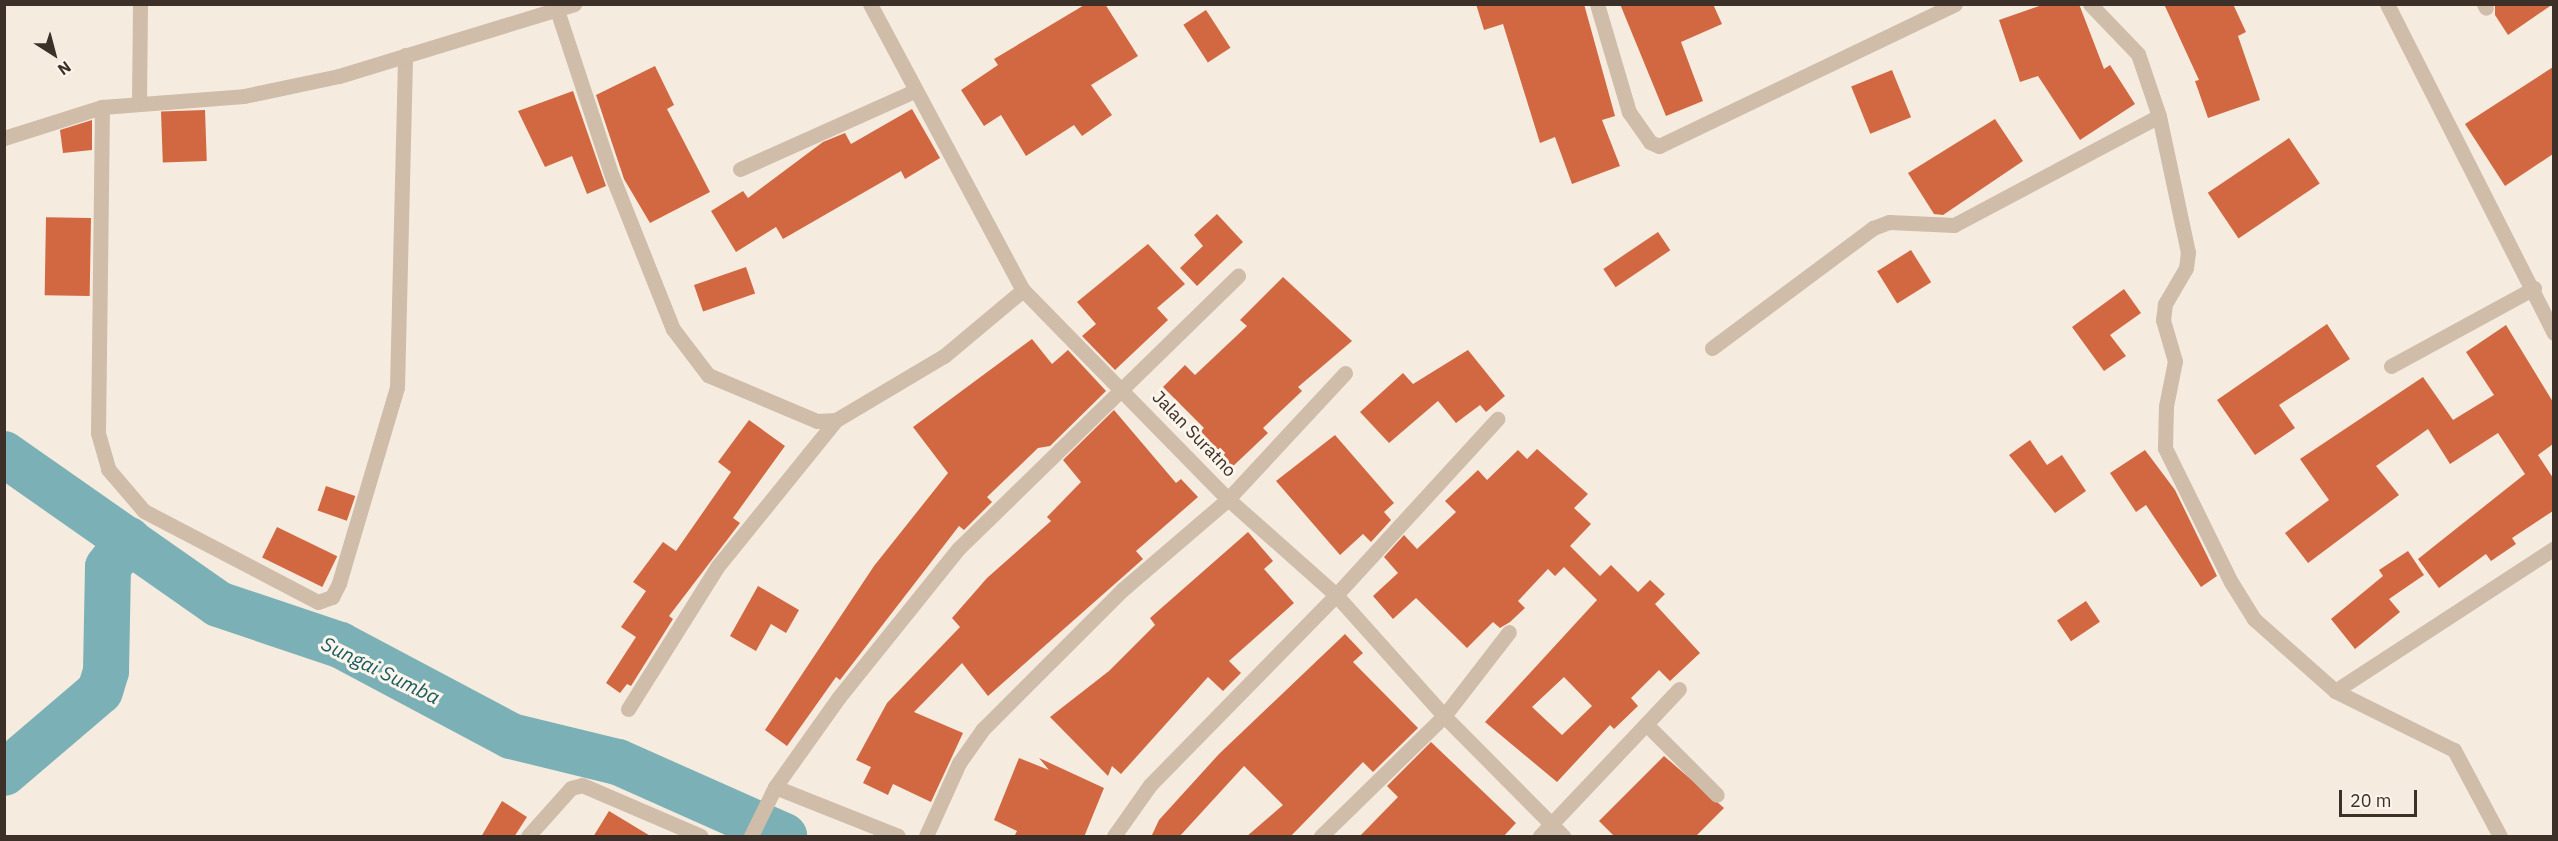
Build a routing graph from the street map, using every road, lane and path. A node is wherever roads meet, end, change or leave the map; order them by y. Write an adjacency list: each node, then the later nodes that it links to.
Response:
1 (140, 4): 11 (street)
2 (574, 4): 8 (street)
3 (870, 4): 10 (street, Jalan Suratno)
4 (1597, 4): 5 (street)
5 (1955, 4)
6 (2090, 4): 13 (street)
7 (2387, 4): 17 (street)
8 (556, 8): 9 (street); 25 (street)
9 (405, 55): 11 (street); 12 (street)
10 (914, 91): 15 (street); 18 (street, Jalan Suratno)
11 (139, 101): 12 (street)
12 (102, 106): 14 (street)
13 (2159, 116): 20 (street); 31 (street)
14 (4, 138)
15 (740, 169)
16 (1238, 276): 23 (street)
17 (2534, 288): 19 (street); 21 (street)
18 (1023, 290): 23 (street, Jalan Suratno); 25 (street)
19 (2553, 333)
20 (1712, 348)
21 (2391, 366)
22 (1345, 373): 26 (street)
23 (1124, 389): 26 (street, Jalan Suratno); 35 (street)
24 (1497, 419): 28 (street)
25 (836, 420): 32 (street)
26 (1228, 499): 28 (street, Jalan Suratno); 42 (street)
27 (2553, 548): 31 (street)
28 (1336, 595): 33 (street, Jalan Suratno); 43 (street)
29 (1509, 632): 33 (street)
30 (1679, 690): 34 (street)
31 (2335, 691): 45 (street)
32 (628, 709)
33 (1444, 716): 37 (street, Jalan Suratno); 44 (street)
34 (1646, 724): 36 (street); 37 (street)
35 (775, 787): 40 (street); 41 (street)
36 (1717, 795)
37 (1551, 833)
38 (528, 837): 39 (street)
39 (701, 837)
40 (751, 837)
41 (898, 837)
42 (926, 837)
43 (1114, 837)
44 (1321, 837)
45 (2500, 837)

